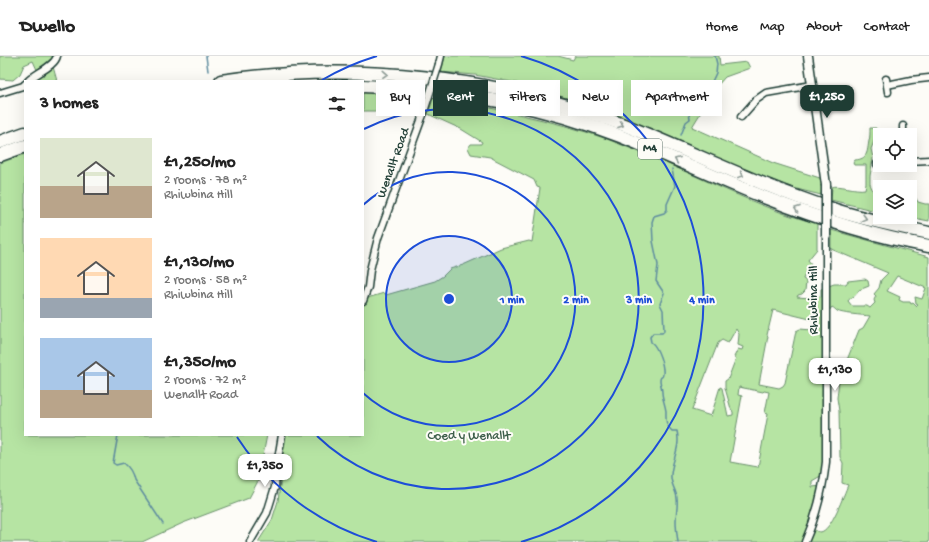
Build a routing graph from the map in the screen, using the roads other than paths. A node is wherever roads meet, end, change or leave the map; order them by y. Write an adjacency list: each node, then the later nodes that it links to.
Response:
1 (57, 56): 5 (street)
2 (441, 56): 22 (street, Wenallt Road, bridge)
3 (808, 56): 8 (street, Rhiwbina Hill)
4 (929, 78): 9 (street)
5 (29, 80)
6 (228, 80): 19 (highway, M4, one-way to 19)
7 (24, 85): 11 (street)
8 (812, 85): 12 (street); 20 (street, Rhiwbina Hill, bridge)
9 (887, 85)
10 (364, 86): 21 (highway, M4, one-way to 10)
11 (0, 93)
12 (741, 117)
13 (24, 133): 14 (highway)
14 (0, 142)
15 (24, 146): 16 (highway)
16 (0, 155)
17 (929, 160): 18 (street)
18 (917, 161)
19 (929, 233)
20 (826, 236): 25 (street, Rhiwbina Hill)
21 (929, 246)
22 (364, 298)
23 (282, 436): 24 (street)
24 (250, 542)
25 (805, 542)

